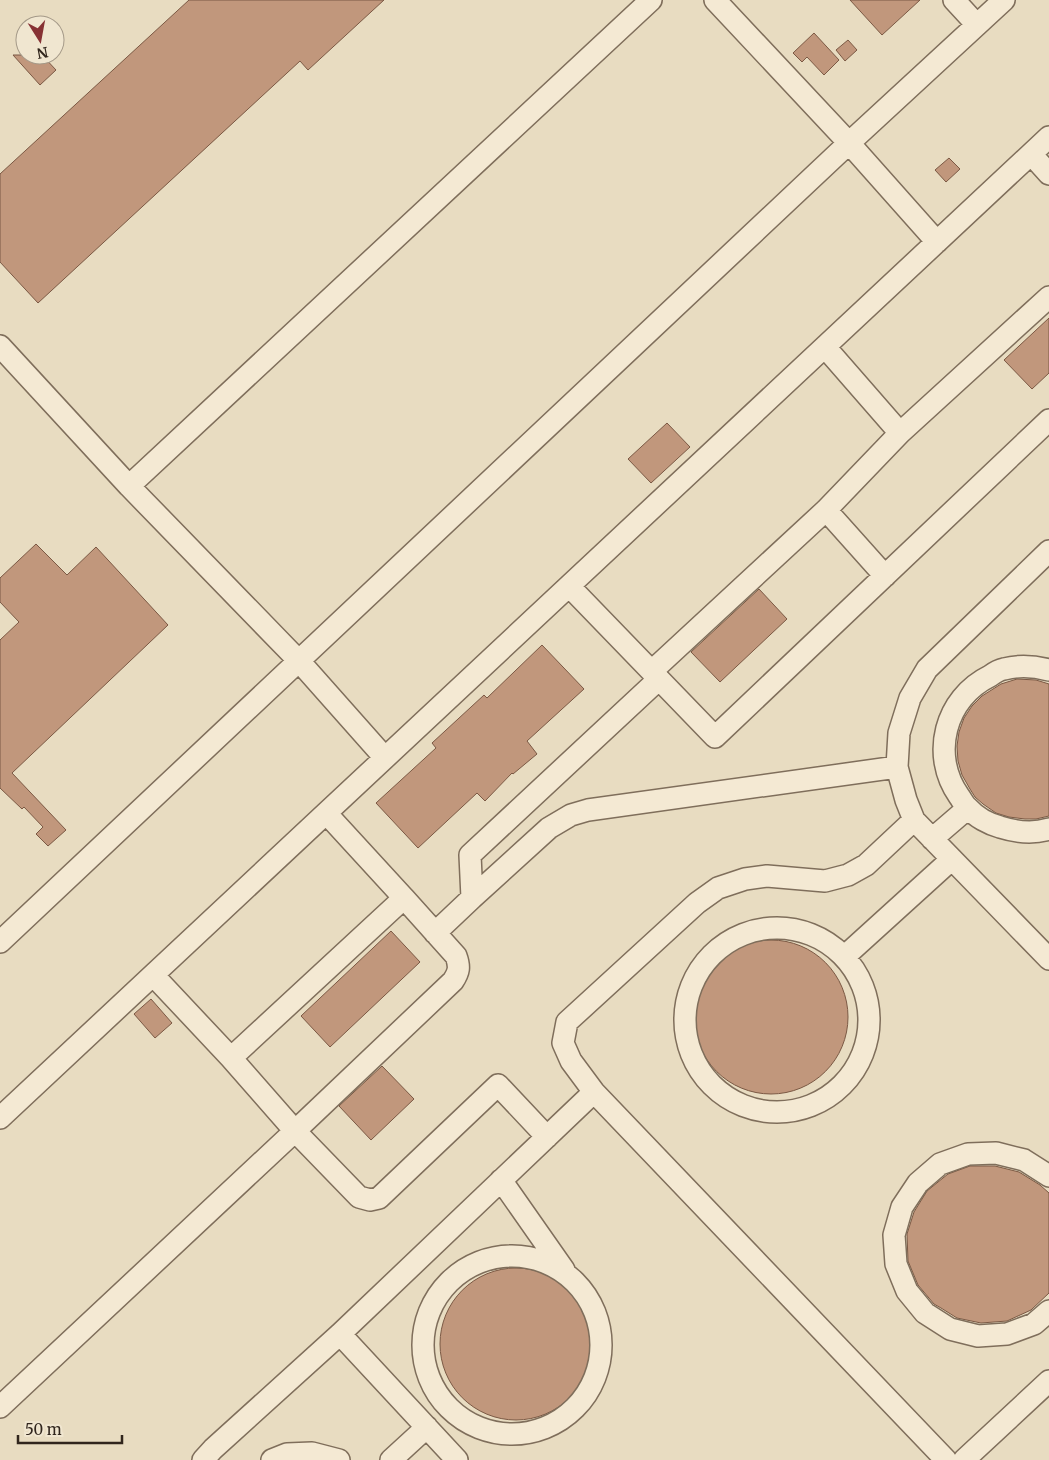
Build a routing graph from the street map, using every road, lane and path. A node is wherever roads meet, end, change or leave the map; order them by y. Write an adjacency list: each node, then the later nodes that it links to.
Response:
1 (651, 0): 16 (lane)
2 (715, 0): 7 (lane)
3 (954, 0): 5 (lane)
4 (1004, 0): 5 (lane)
5 (977, 25): 7 (lane)
6 (1049, 137): 8 (lane)
7 (849, 143): 10 (lane); 21 (lane)
8 (1031, 154): 9 (lane); 10 (lane)
9 (1049, 174)
10 (937, 242): 13 (lane)
11 (1049, 297): 15 (lane)
12 (0, 346): 16 (lane)
13 (825, 347): 15 (lane); 20 (lane)
14 (1049, 420): 19 (lane)
15 (900, 433): 17 (lane)
16 (129, 486): 21 (lane)
17 (826, 510): 19 (lane); 23 (lane)
18 (1049, 551): 25 (lane)
19 (884, 576): 23 (lane)
20 (569, 586): 23 (lane); 24 (lane)
21 (300, 661): 24 (lane); 35 (lane)
22 (1049, 670): 26 (lane)
23 (656, 675): 33 (lane)
24 (385, 758): 27 (lane)
25 (896, 767): 28 (lane); 33 (lane)
26 (968, 808): 29 (lane); 30 (lane)
27 (326, 813): 32 (lane); 38 (lane)
28 (914, 820): 30 (lane); 40 (lane)
29 (1049, 829)
30 (932, 839): 31 (lane)
31 (952, 859): 36 (lane); 37 (lane)
32 (404, 898): 34 (lane); 39 (lane)
33 (472, 898): 34 (lane)
34 (435, 933): 42 (lane)
35 (0, 942)
36 (844, 957): 36 (lane)
37 (1049, 959)
38 (153, 975): 39 (lane); 41 (lane)
39 (231, 1058): 42 (lane)
40 (594, 1092): 43 (lane); 57 (lane)
41 (0, 1118)
42 (295, 1131): 43 (lane); 50 (lane)
43 (548, 1136): 45 (lane)
44 (1049, 1176): 47 (lane)
45 (502, 1180): 46 (lane); 48 (lane)
46 (566, 1274): 46 (lane)
47 (1049, 1311)
48 (340, 1334): 51 (lane); 52 (lane)
49 (1049, 1381): 58 (lane)
50 (0, 1407)
51 (427, 1428): 55 (lane); 56 (lane)
52 (203, 1460)
53 (272, 1460): 54 (lane)
54 (339, 1460)
55 (391, 1460)
56 (457, 1460)
57 (946, 1460)
58 (964, 1460)

